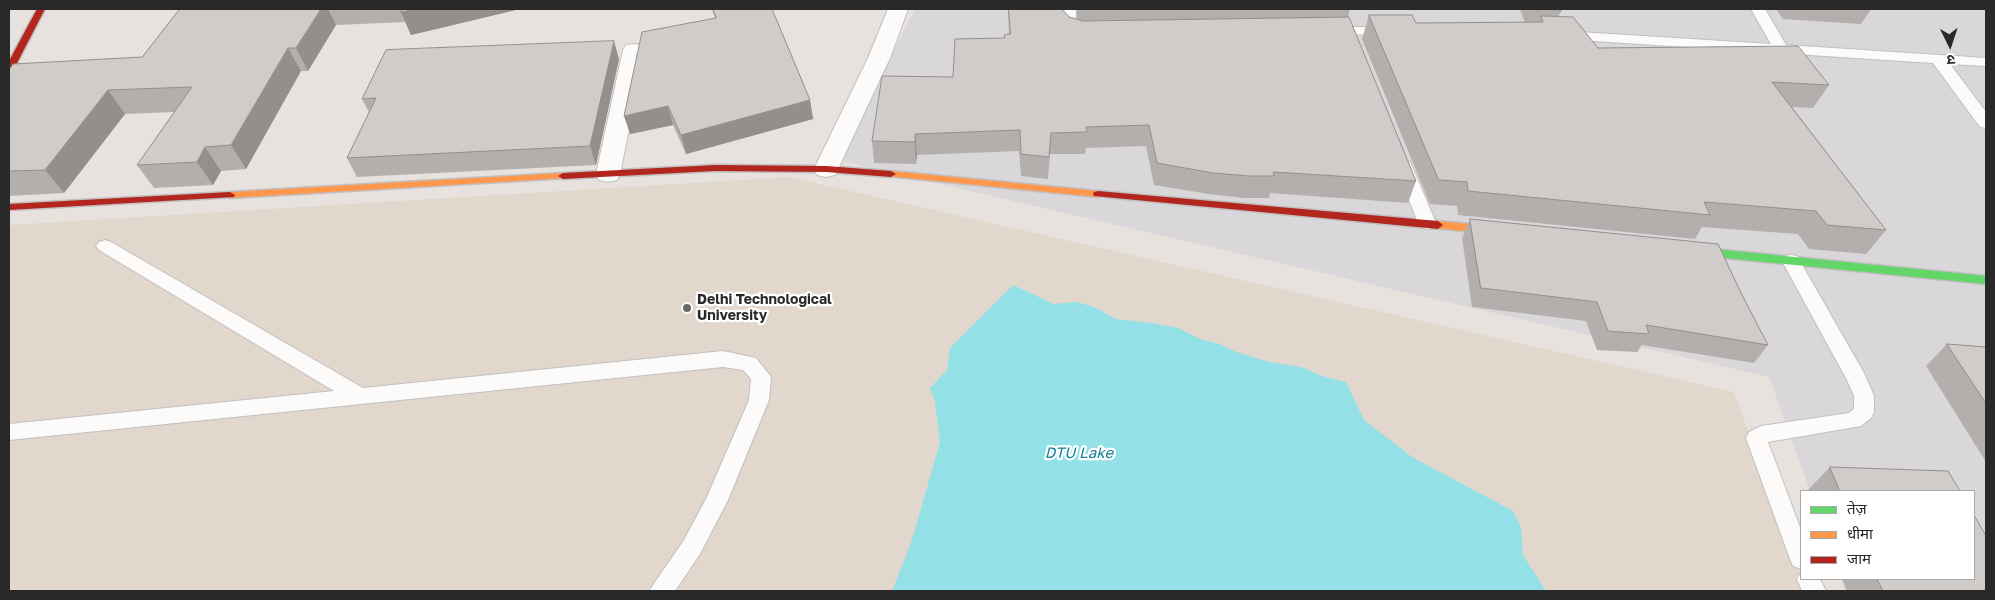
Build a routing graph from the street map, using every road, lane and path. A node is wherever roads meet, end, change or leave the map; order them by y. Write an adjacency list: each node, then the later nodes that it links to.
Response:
1 (41, 9): 15 (street)
2 (898, 9): 18 (street)
3 (1069, 9): 9 (lane)
4 (1758, 9): 10 (lane)
5 (1319, 31): 6 (lane)
6 (1350, 31): 7 (lane); 11 (lane)
7 (1398, 32)
8 (1551, 34): 10 (lane)
9 (1093, 37)
10 (1781, 48): 13 (lane)
11 (1358, 49)
12 (634, 50): 19 (street)
13 (1938, 58): 14 (lane); 16 (lane)
14 (1986, 62)
15 (9, 69)
16 (1986, 123)
17 (1398, 150): 21 (lane)
18 (826, 170): 19 (street); 21 (street)
19 (608, 174): 20 (street)
20 (9, 207)
21 (1427, 224): 22 (street)
22 (1510, 232)
23 (105, 246): 27 (lane)
24 (1675, 249): 25 (street)
25 (1791, 261): 26 (street); 29 (lane)
26 (1986, 280)
27 (360, 396): 28 (lane); 30 (lane)
28 (9, 432)
29 (1800, 556)
30 (661, 591)

